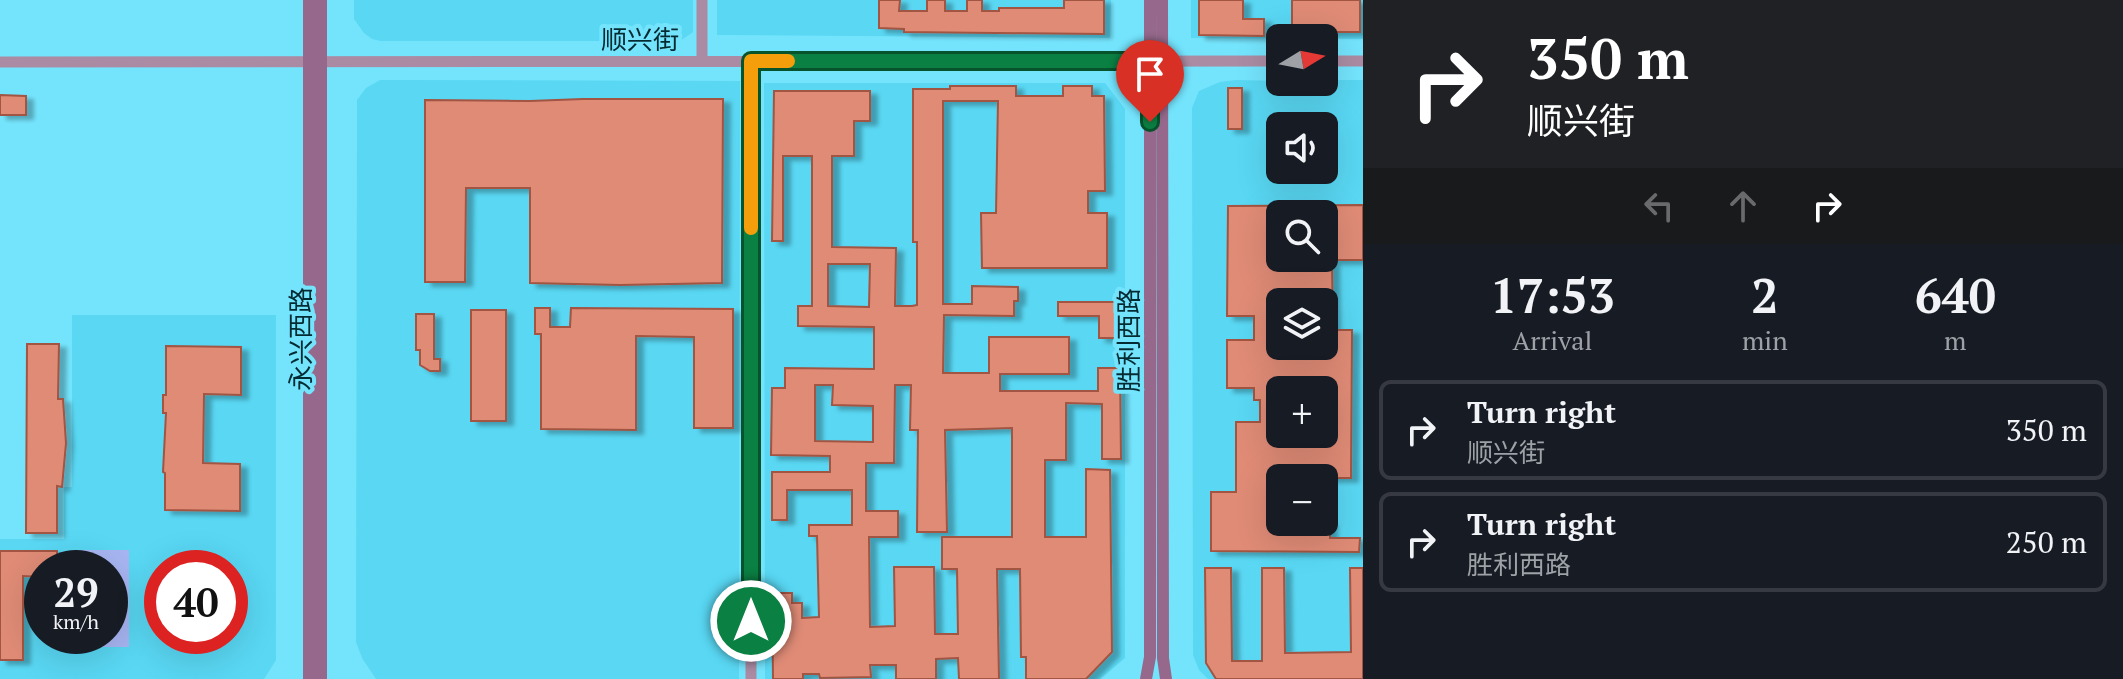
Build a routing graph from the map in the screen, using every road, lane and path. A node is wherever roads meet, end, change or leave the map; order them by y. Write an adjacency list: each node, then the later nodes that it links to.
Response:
1 (309, 0): 13 (main road, 永兴西路)
2 (321, 0): 13 (main road, 永兴西路)
3 (702, 0): 6 (street)
4 (1150, 0): 8 (main road, 胜利西路)
5 (1162, 0): 8 (main road, 胜利西路)
6 (702, 61): 7 (street, 顺兴街); 13 (street, 顺兴街)
7 (751, 61): 8 (street, 顺兴街); 16 (street)
8 (1156, 61): 9 (street, 顺兴街); 17 (main road, 胜利西路); 18 (main road, 胜利西路)
9 (1266, 61)
10 (1338, 61): 11 (street)
11 (1363, 61)
12 (0, 62): 13 (street, 顺兴街)
13 (315, 62): 14 (main road, 永兴西路); 15 (main road, 永兴西路)
14 (309, 679)
15 (321, 679)
16 (751, 679)
17 (1146, 679)
18 (1166, 679)

